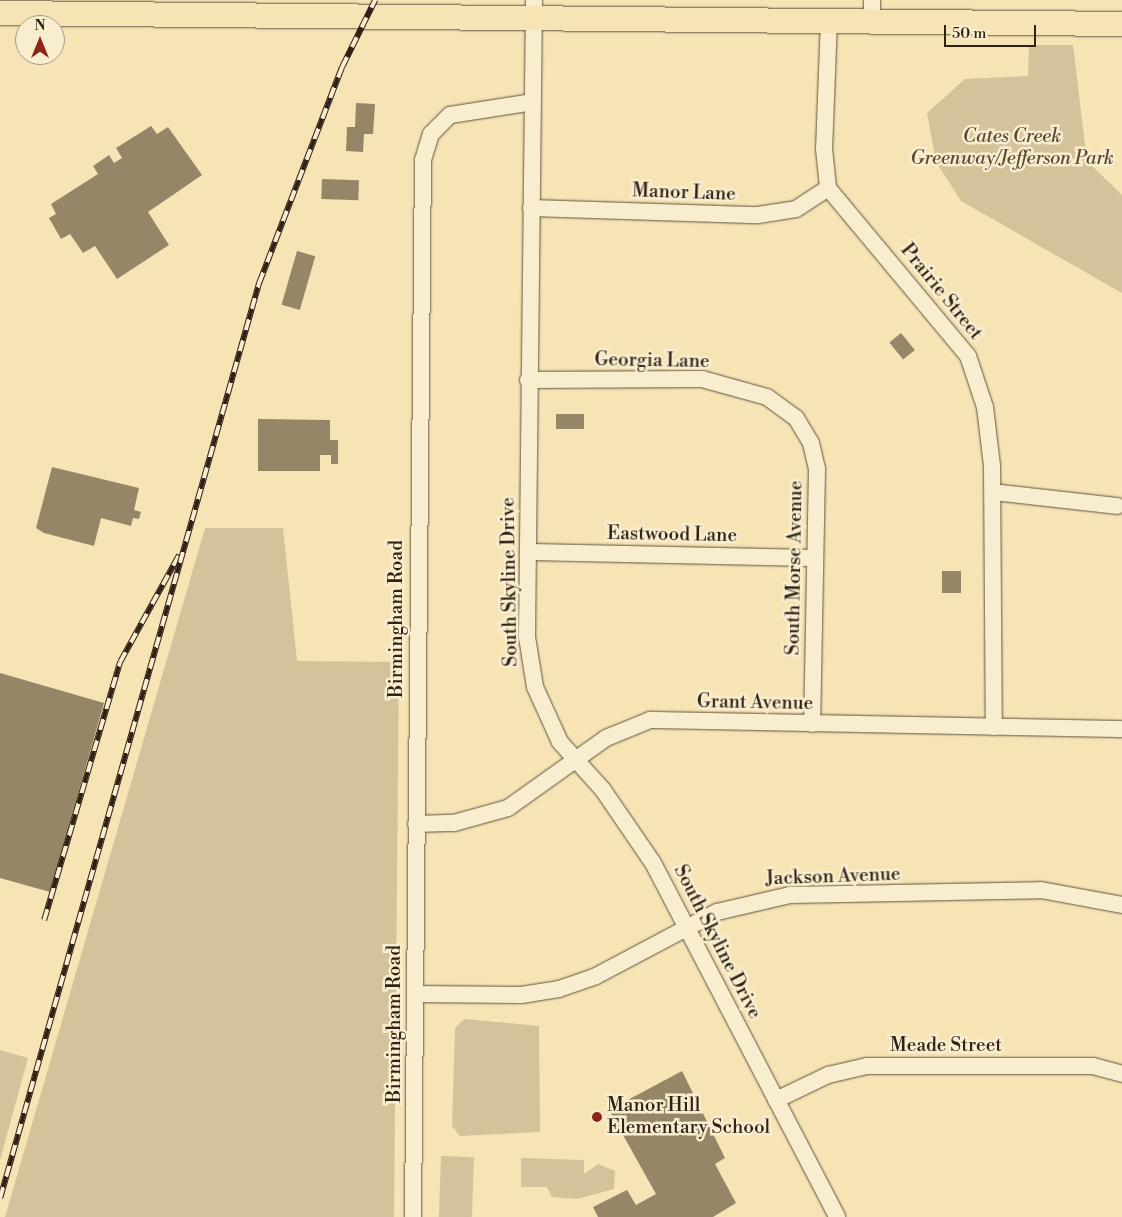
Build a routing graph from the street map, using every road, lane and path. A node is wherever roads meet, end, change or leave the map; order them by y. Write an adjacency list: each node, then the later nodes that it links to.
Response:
1 (534, 9): 3 (highway); 4 (highway); 6 (street, South Skyline Drive)
2 (872, 10): 4 (highway); 5 (highway)
3 (0, 13)
4 (829, 20): 7 (street)
5 (1122, 24)
6 (533, 102): 8 (street, South Skyline Drive); 19 (street, Birmingham Road)
7 (828, 188): 8 (street, Manor Lane); 11 (street, Prairie Street)
8 (531, 208): 9 (street, South Skyline Drive)
9 (528, 380): 10 (street, Georgia Lane); 13 (street, South Skyline Drive)
10 (796, 418): 14 (street, South Morse Avenue)
11 (993, 492): 12 (street); 16 (street, Prairie Street)
12 (1117, 506)
13 (528, 552): 14 (street, Eastwood Lane); 18 (street, South Skyline Drive)
14 (815, 558): 15 (street, South Morse Avenue)
15 (812, 724): 16 (street, Grant Avenue); 18 (street, Grant Avenue)
16 (994, 726): 17 (street, Grant Avenue)
17 (1122, 728)
18 (577, 760): 19 (street, Grant Avenue); 21 (street, South Skyline Drive)
19 (416, 824): 22 (street, Birmingham Road)
20 (1122, 905): 21 (street, Jackson Avenue)
21 (687, 928): 22 (street, Jackson Avenue); 24 (street, South Skyline Drive)
22 (415, 994): 25 (street, Birmingham Road)
23 (1122, 1074): 24 (street, Meade Street)
24 (776, 1100): 26 (street, South Skyline Drive)
25 (413, 1217)
26 (838, 1217)

